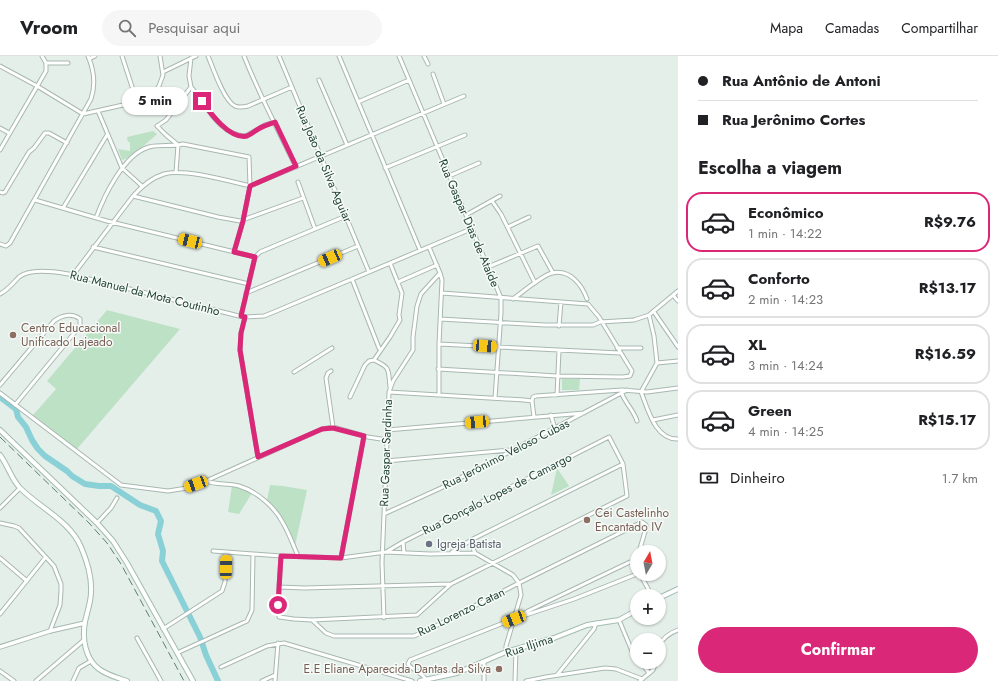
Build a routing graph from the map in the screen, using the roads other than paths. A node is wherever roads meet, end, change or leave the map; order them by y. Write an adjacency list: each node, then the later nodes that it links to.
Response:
1 (42, 56): 14 (street)
2 (95, 56): 12 (street)
3 (122, 56): 27 (street)
4 (160, 56): 18 (street)
5 (196, 56): 13 (street)
6 (208, 56): 26 (street)
7 (244, 56): 26 (street)
8 (279, 56): 24 (street, Rua João da Silva Aguiar)
9 (339, 56): 28 (street)
10 (399, 56): 21 (street, Rua Gaspar Dias de Ataíde)
11 (424, 56): 16 (street)
12 (89, 58): 32 (street)
13 (191, 58): 18 (street); 23 (street)
14 (46, 63): 15 (street); 22 (street)
15 (68, 63)
16 (428, 64)
17 (0, 66): 22 (street)
18 (163, 72): 27 (street)
19 (433, 74): 29 (street)
20 (319, 80): 41 (street)
21 (409, 80): 28 (street); 31 (street, Rua Gaspar Dias de Ataíde)
22 (37, 86): 32 (street); 35 (street)
23 (191, 87): 33 (street); 40 (street)
24 (292, 87): 26 (street); 44 (street, Rua João da Silva Aguiar)
25 (464, 96): 29 (street)
26 (262, 100): 33 (street)
27 (137, 102): 30 (street)
28 (358, 102): 36 (street)
29 (444, 104): 31 (street)
30 (98, 111): 32 (street); 37 (street)
31 (422, 113): 36 (street); 42 (street, Rua Gaspar Dias de Ataíde)
32 (83, 114): 39 (street)
33 (275, 122): 46 (street)
34 (0, 128): 35 (street)
35 (9, 134): 43 (street)
36 (372, 134): 41 (street); 48 (street)
37 (108, 135): 47 (street); 60 (street)
38 (465, 135): 42 (street)
39 (67, 143): 54 (street); 58 (street)
40 (178, 145): 47 (street); 49 (street); 53 (street)
41 (347, 145): 44 (street)
42 (437, 147): 48 (street); 50 (street, Rua Gaspar Dias de Ataíde)
43 (0, 150)
44 (321, 156): 46 (street); 62 (street, Rua João da Silva Aguiar)
45 (479, 163): 50 (street)
46 (296, 166): 53 (street)
47 (122, 168): 52 (street); 64 (street)
48 (385, 168): 74 (street)
49 (176, 172): 52 (street); 53 (street)
50 (449, 176): 61 (street, Rua Gaspar Dias de Ataíde)
51 (298, 182): 57 (street)
52 (142, 186): 55 (street)
53 (250, 186): 65 (street)
54 (0, 192)
55 (134, 196): 65 (street); 66 (street)
56 (500, 196): 59 (street)
57 (303, 198): 65 (street); 68 (street)
58 (35, 200): 60 (street); 70 (street)
59 (492, 201): 61 (street); 67 (street)
60 (63, 208): 64 (street)
61 (466, 215): 69 (street, Rua Gaspar Dias de Ataíde)
62 (346, 216): 68 (street); 71 (street, Rua João da Silva Aguiar)
63 (529, 217): 67 (street)
64 (96, 218): 66 (street)
65 (243, 221): 75 (street)
66 (113, 222): 72 (street); 75 (street)
67 (508, 227): 76 (street)
68 (315, 229): 77 (street)
69 (472, 229): 73 (street, Rua Manuel da Mota Coutinho); 80 (street, Rua Gaspar Dias de Ataíde)
70 (0, 244)
71 (358, 246): 81 (street, Rua João da Silva Aguiar); 90 (street)
72 (93, 247): 84 (street); 87 (street)
73 (429, 247): 74 (street, Rua Manuel da Mota Coutinho); 79 (street)
74 (420, 250): 78 (street, Rua Manuel da Mota Coutinho)
75 (234, 252): 77 (street)
76 (520, 253): 80 (street); 83 (street); 88 (street)
77 (255, 257): 87 (street)
78 (390, 263): 81 (street, Rua Manuel da Mota Coutinho); 86 (street)
79 (437, 265): 82 (street); 86 (street)
80 (488, 267): 94 (street, Rua Gaspar Dias de Ataíde)
81 (369, 272): 85 (street, Rua Manuel da Mota Coutinho)
82 (440, 273): 91 (street); 125 (street, Rua Gaspar Sardinha)
83 (553, 273): 88 (street); 96 (street)
84 (73, 275): 92 (street, Rua Manuel da Mota Coutinho); 101 (street, Rua Manuel da Mota Coutinho)
85 (352, 279): 102 (street, Rua Manuel da Mota Coutinho); 113 (street)
86 (398, 282): 113 (street)
87 (249, 284): 90 (street)
88 (535, 284): 95 (street)
89 (678, 291): 93 (street)
90 (246, 293): 101 (street)
91 (442, 293): 94 (street); 103 (street)
92 (0, 294)
93 (673, 295): 97 (street); 99 (street)
94 (501, 298): 95 (street); 105 (street, Rua Gaspar Dias de Ataíde)
95 (513, 299): 98 (street)
96 (587, 299)
97 (678, 301)
98 (561, 302): 104 (street); 106 (street)
99 (654, 312): 100 (street); 109 (street)
100 (649, 315): 104 (street); 118 (street)
101 (241, 316): 102 (street, Rua Manuel da Mota Coutinho)
102 (245, 317): 153 (street)
103 (440, 319): 105 (street); 107 (street)
104 (600, 322): 106 (street); 111 (street)
105 (500, 323): 106 (street); 108 (street, Rua Gaspar Dias de Ataíde)
106 (559, 326)
107 (439, 344): 108 (street); 119 (street)
108 (500, 347): 114 (street); 122 (street, Rua Gaspar Dias de Ataíde)
109 (678, 347)
110 (332, 348): 121 (street)
111 (617, 348): 112 (street); 115 (street)
112 (641, 348)
113 (381, 350): 116 (street)
114 (559, 351): 115 (street); 123 (street)
115 (620, 353): 123 (street)
116 (374, 360): 125 (street); 134 (street)
117 (678, 361): 118 (street)
118 (657, 363): 130 (street)
119 (438, 369): 122 (street); 132 (street)
120 (331, 371): 144 (street)
121 (294, 372)
122 (497, 372): 123 (street); 135 (street, Rua Gaspar Dias de Ataíde)
123 (557, 376): 133 (street)
124 (0, 385): 137 (street)
125 (390, 387): 129 (street, Rua Gaspar Sardinha)
126 (678, 388): 130 (street)
127 (627, 390): 130 (street); 131 (street, Rua Jerônimo Veloso Cubas); 133 (street)
128 (0, 392): 137 (street)
129 (389, 392): 132 (street); 147 (street, Rua Gaspar Sardinha)
130 (641, 392): 142 (street)
131 (622, 394): 138 (street, Rua Jerônimo Veloso Cubas); 143 (street)
132 (438, 395): 135 (street)
133 (557, 395): 136 (street)
134 (350, 397)
135 (495, 398): 136 (street)
136 (532, 402): 141 (street)
137 (15, 405): 156 (street)
138 (585, 413): 139 (street); 145 (street, Rua Jerônimo Veloso Cubas)
139 (551, 415): 141 (street); 145 (street)
140 (678, 415): 142 (street)
141 (534, 417): 147 (street)
142 (653, 420): 149 (street)
143 (637, 421)
144 (333, 428): 148 (street); 153 (street)
145 (555, 428): 151 (street, Rua Jerônimo Veloso Cubas)
146 (0, 430): 162 (main road)
147 (387, 430): 150 (street, Rua Gaspar Sardinha)
148 (364, 436): 150 (street); 176 (street)
149 (678, 439)
150 (387, 440): 154 (street, Rua Gaspar Sardinha)
151 (513, 450): 154 (street); 160 (street, Rua Jerônimo Veloso Cubas)
152 (0, 454): 157 (main road)
153 (258, 457): 156 (street)
154 (386, 461): 160 (street, Rua Gaspar Sardinha)
155 (623, 464): 163 (street); 164 (street, Rua Gonçalo Lopes de Camargo); 179 (street)
156 (206, 481): 174 (street)
157 (20, 488): 159 (street); 195 (main road)
158 (117, 498): 162 (street)
159 (0, 508)
160 (384, 514): 168 (street, Rua Gaspar Sardinha)
161 (0, 523): 175 (street)
162 (97, 523): 197 (main road)
163 (473, 539): 170 (street); 171 (street)
164 (403, 542): 168 (street, Rua Gonçalo Lopes de Camargo); 169 (street)
165 (641, 545): 182 (street, Rua Lorenzo Catan)
166 (213, 551): 167 (street)
167 (226, 552): 172 (street); 197 (street)
168 (384, 552): 169 (street); 176 (street); 184 (street, Rua Gaspar Sardinha)
169 (404, 553): 170 (street)
170 (450, 553): 171 (street)
171 (475, 553): 179 (street)
172 (253, 554): 173 (street); 208 (street)
173 (281, 556): 174 (street); 185 (street)
174 (298, 556): 176 (street)
175 (46, 558): 181 (street); 199 (street)
176 (341, 558)
177 (1, 561): 181 (street)
178 (630, 562): 190 (street)
179 (492, 564): 182 (street); 183 (street)
180 (630, 577): 190 (street)
181 (27, 581): 188 (street)
182 (519, 583): 192 (street); 193 (street, Rua Lorenzo Catan)
183 (452, 584): 184 (street); 191 (street)
184 (383, 586): 185 (street); 191 (street, Rua Gaspar Sardinha)
185 (279, 587): 193 (street)
186 (678, 589): 187 (main road)
187 (666, 595)
188 (0, 614)
189 (630, 614): 194 (main road, Rua Iljima)
190 (521, 616): 192 (street)
191 (384, 618): 193 (street)
192 (514, 619): 207 (street); 219 (street)
193 (312, 620)
194 (619, 620): 196 (main road, Rua Iljima); 204 (street)
195 (85, 623): 199 (street); 202 (main road)
196 (596, 623): 206 (main road, Rua Iljima); 217 (street)
197 (163, 628): 208 (main road)
198 (678, 630): 200 (street)
199 (50, 631): 205 (street)
200 (666, 636)
201 (137, 638): 225 (street)
202 (84, 640): 209 (main road); 222 (street)
203 (278, 644): 211 (street); 216 (street); 229 (street)
204 (630, 646)
205 (0, 647)
206 (516, 649): 207 (main road, Rua Iljima); 232 (street)
207 (506, 652): 210 (main road, Rua Iljima)
208 (177, 653): 226 (main road)
209 (91, 661): 223 (street); 224 (main road)
210 (484, 662): 219 (main road, Rua Iljima); 231 (street)
211 (220, 667)
212 (646, 669): 215 (street)
213 (652, 669): 215 (street)
214 (0, 671): 221 (street)
215 (649, 673): 220 (street)
216 (275, 675): 227 (street); 228 (street)
217 (557, 675): 218 (street); 220 (street)
218 (546, 676): 233 (street); 234 (street)
219 (426, 680): 230 (main road, Rua Iljima)
220 (641, 680)
221 (14, 681)
222 (36, 681)
223 (73, 681)
224 (127, 681)
225 (161, 681)
226 (193, 681)
227 (262, 681)
228 (275, 681)
229 (412, 681)
230 (420, 681)
231 (484, 681)
232 (515, 681)
233 (526, 681)
234 (548, 681)

